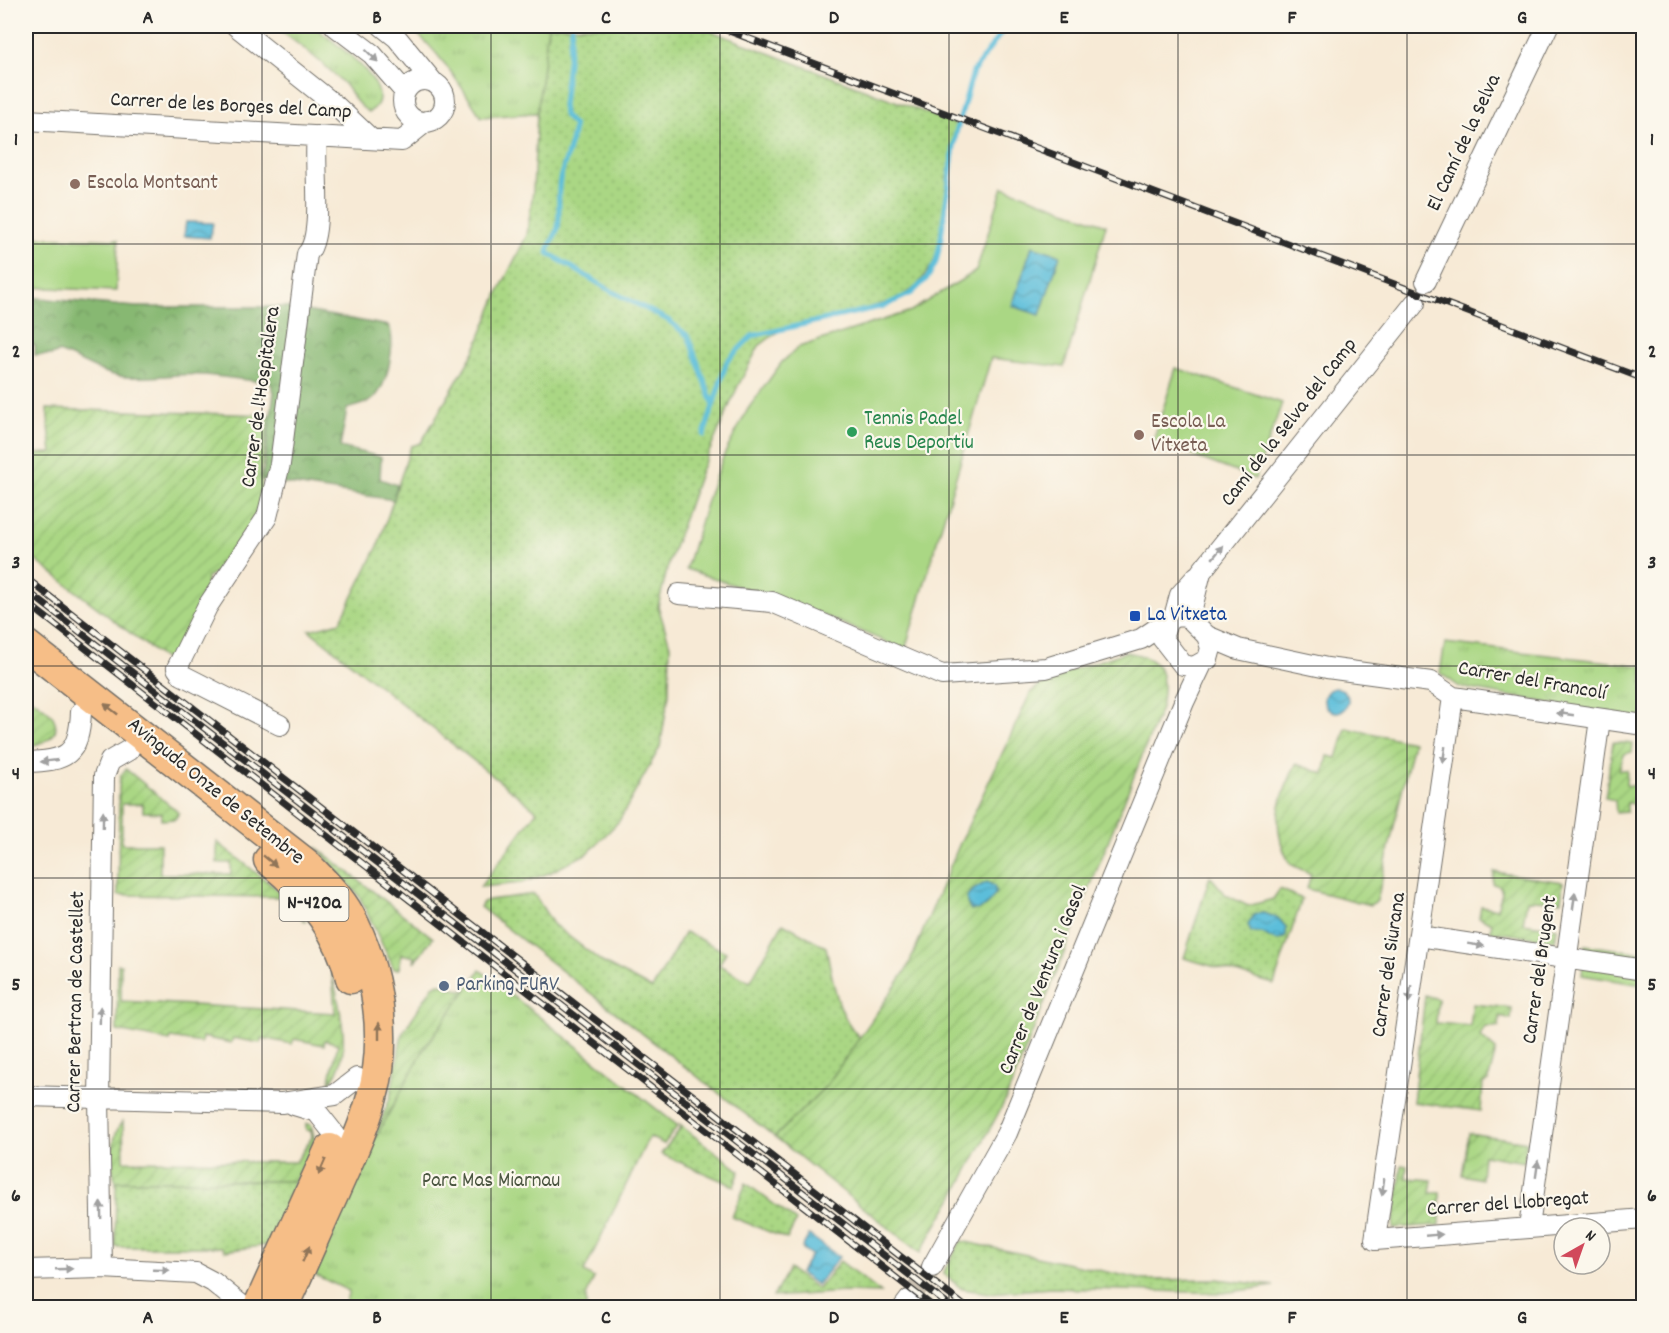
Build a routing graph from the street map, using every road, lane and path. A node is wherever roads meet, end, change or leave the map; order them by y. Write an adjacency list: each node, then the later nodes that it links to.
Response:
1 (236, 26): 10 (street)
2 (335, 26): 6 (street, one-way to 6)
3 (382, 26): 5 (street)
4 (1548, 26): 11 (street, El Camí de la Selva)
5 (432, 82): 6 (street); 8 (street)
6 (405, 92): 8 (street)
7 (26, 120): 9 (street, Carrer de les Borges del Camp)
8 (427, 121): 10 (street, Carrer de les Borges del Camp)
9 (317, 136): 10 (street, Carrer de les Borges del Camp); 22 (street, Carrer de l'Hospitalera)
10 (370, 139)
11 (1426, 281)
12 (1415, 303): 13 (street, Camí de la Selva del Camp, one-way to 12)
13 (1201, 572): 15 (street, Camí de la Selva del Camp); 17 (street, Camí de la Selva del Camp)
14 (679, 594): 15 (street)
15 (1159, 632): 17 (street); 17 (street, Carrer del Francolí)
16 (26, 645): 42 (main road, Avinguda Onze de Setembre / N-420a, one-way to 16)
17 (1199, 649): 19 (street, Carrer del Francolí); 37 (street, Carrer de Ventura i Gasol)
18 (26, 670): 20 (main road, Avinguda Onze de Setembre / N-420a)
19 (1453, 698): 21 (street, Carrer del Francolí, one-way to 19); 26 (street, Carrer del Siurana, one-way to 26)
20 (81, 712): 24 (main road, Avinguda Onze de Setembre / N-420a); 25 (street, one-way to 25)
21 (1600, 719): 23 (street, Carrer del Francolí); 27 (street, Carrer del Brugent, one-way to 21)
22 (280, 725)
23 (1644, 725)
24 (129, 750): 29 (main road, Avinguda Onze de Setembre / N-420a, one-way to 29); 31 (street, Carrer Bertran de Castellet, one-way to 24)
25 (26, 762)
26 (1419, 936): 27 (street, one-way to 27); 36 (street, Carrer del Siurana, one-way to 36)
27 (1566, 959): 28 (street); 35 (street, Carrer del Brugent, one-way to 27)
28 (1644, 970)
29 (357, 1078): 32 (street); 33 (main road, Avinguda Onze de Setembre / N-420a)
30 (26, 1096): 31 (street)
31 (99, 1099): 32 (street); 38 (street, Carrer Bertran de Castellet, one-way to 31)
32 (282, 1103): 33 (street)
33 (336, 1136): 41 (main road, Avinguda Onze de Setembre / N-420a, one-way to 41)
34 (1644, 1219): 35 (street, Carrer del Llobregat)
35 (1529, 1227): 36 (street, Carrer del Llobregat, one-way to 35)
36 (1376, 1240)
37 (932, 1267)
38 (102, 1268): 39 (street, one-way to 38); 40 (street, one-way to 40)
39 (26, 1270)
40 (245, 1308)
41 (258, 1308)
42 (282, 1308)

